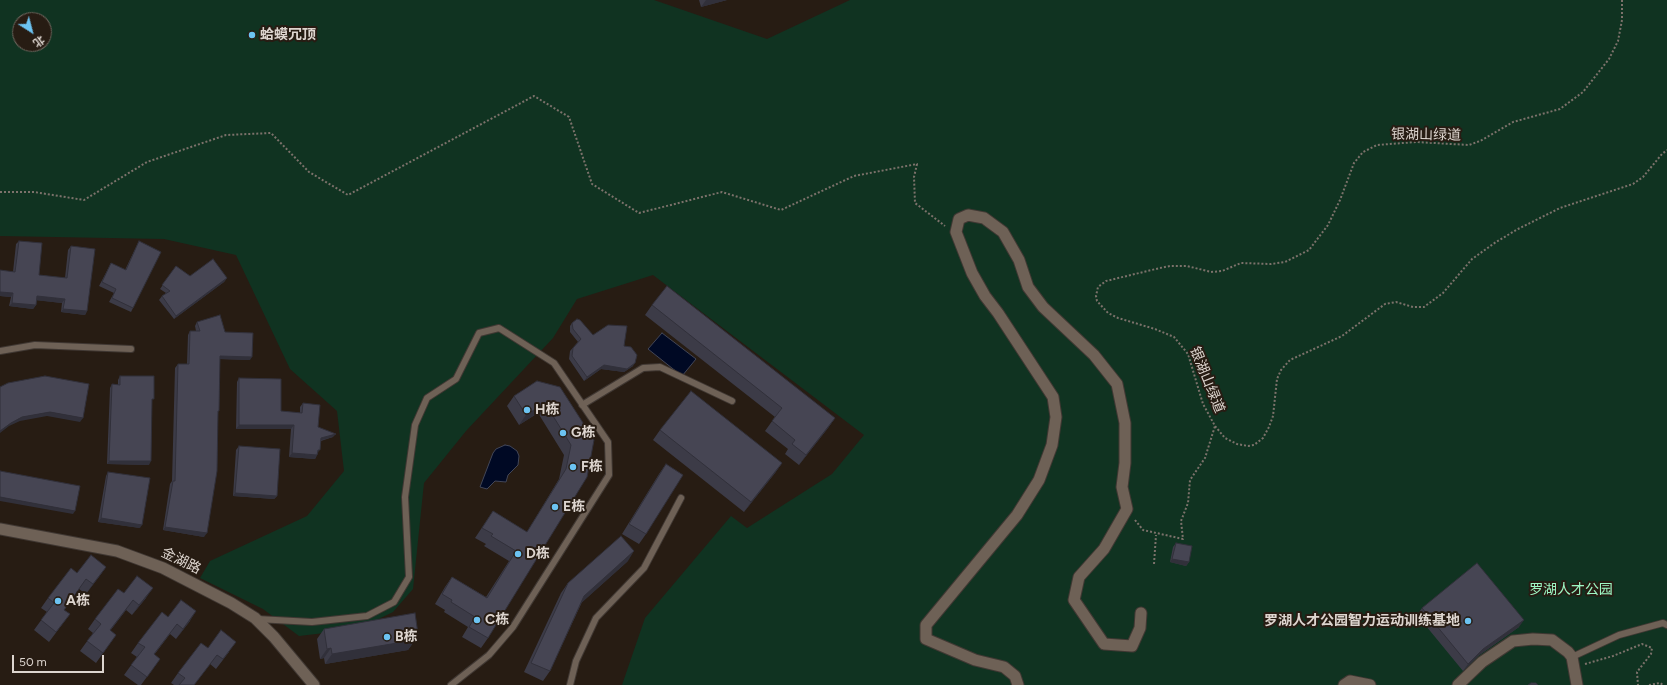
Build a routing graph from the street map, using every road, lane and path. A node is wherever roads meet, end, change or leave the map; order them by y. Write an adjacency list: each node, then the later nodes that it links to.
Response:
1 (1622, 0): 9 (path, 银湖山绿道)
2 (1667, 150): 9 (path, 银湖山绿道)
3 (0, 192): 4 (path)
4 (956, 232): 15 (street); 22 (street)
5 (131, 349): 6 (lane)
6 (0, 351)
7 (732, 401): 8 (lane)
8 (582, 405): 16 (lane); 20 (lane)
9 (1215, 426): 13 (path)
10 (681, 498): 21 (lane)
11 (0, 529): 16 (street, 金湖路)
12 (1143, 530): 13 (path)
13 (1156, 534): 14 (path)
14 (1154, 564)
15 (1141, 613)
16 (255, 618): 19 (street, 金湖路)
17 (1667, 625): 18 (lane)
18 (1573, 662): 25 (street); 26 (street); 27 (path)
19 (314, 685)
20 (451, 685)
21 (570, 685)
22 (1018, 685)
23 (1344, 685): 24 (street)
24 (1370, 685)
25 (1458, 685)
26 (1577, 685)
27 (1638, 685)
28 (1649, 685): 29 (path)
29 (1663, 685)

